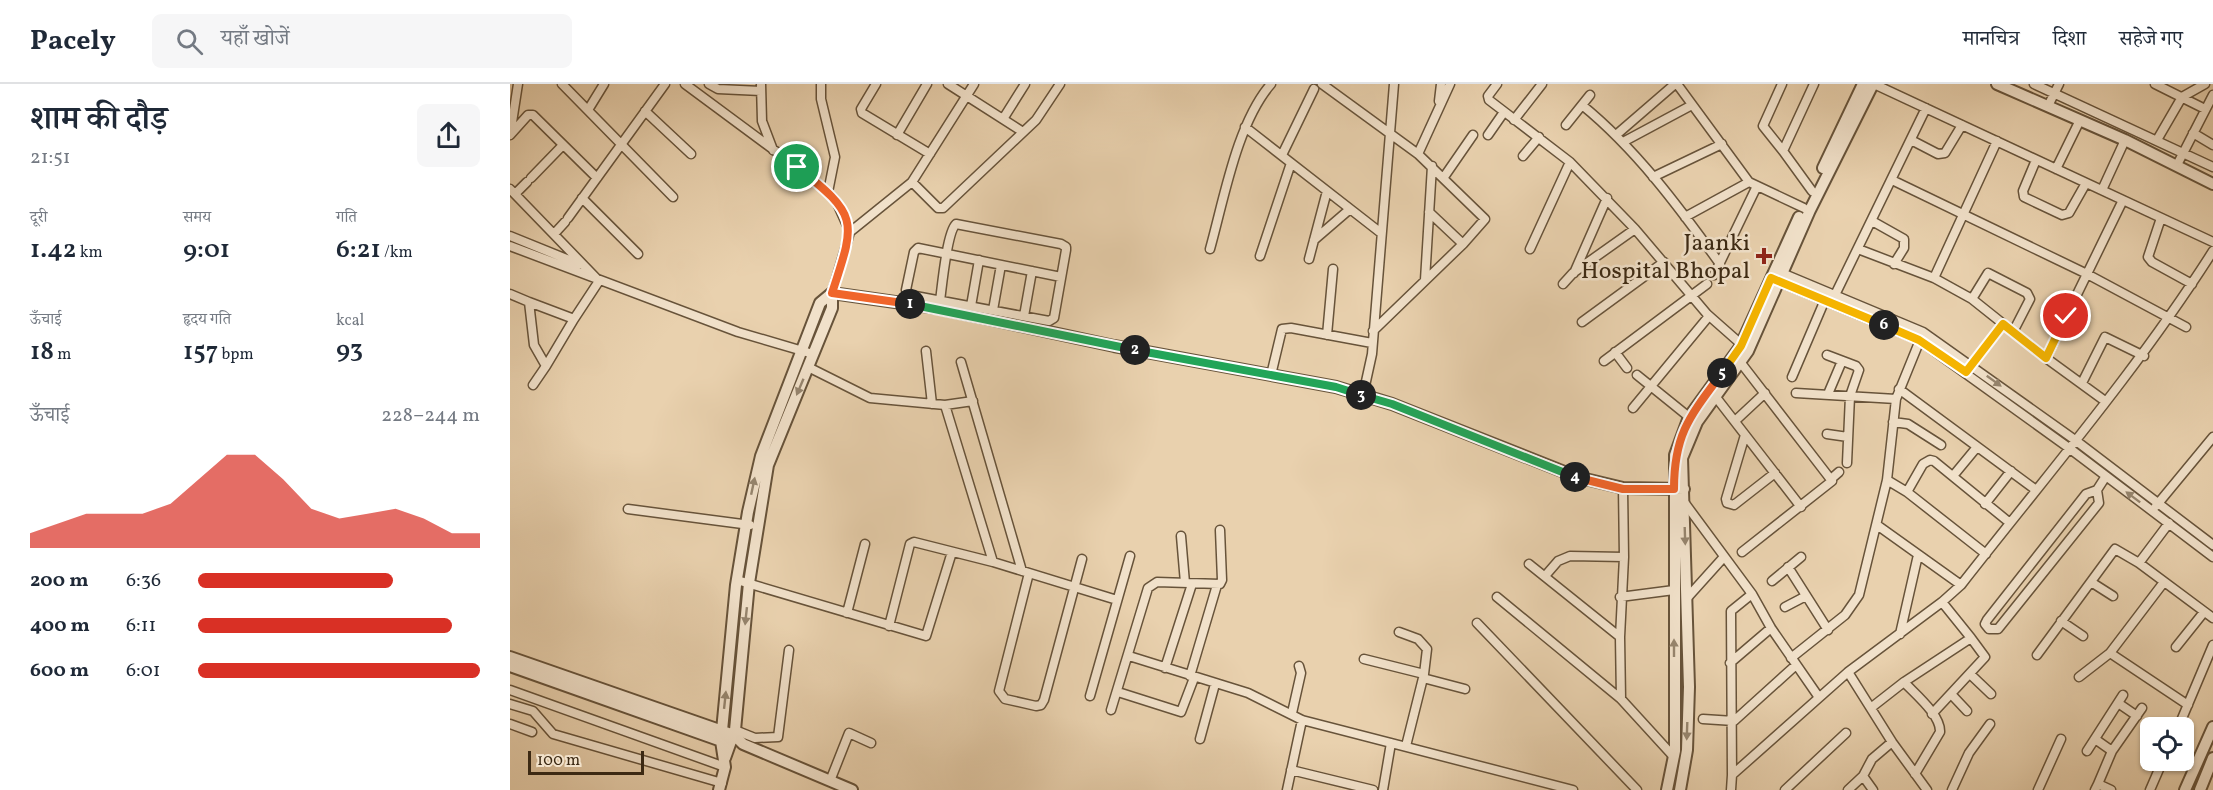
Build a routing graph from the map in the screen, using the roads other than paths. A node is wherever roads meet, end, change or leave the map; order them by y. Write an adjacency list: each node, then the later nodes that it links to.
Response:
1 (518, 84): 53 (street)
2 (562, 84): 44 (street)
3 (604, 84): 44 (street)
4 (665, 84): 45 (street)
5 (685, 84): 72 (street)
6 (709, 84): 31 (street)
7 (821, 84): 97 (street)
8 (876, 84): 57 (street)
9 (927, 84): 57 (street)
10 (948, 84): 36 (street)
11 (974, 84): 36 (street)
12 (1024, 84): 47 (street)
13 (1060, 84): 54 (street)
14 (1270, 84): 52 (street)
15 (1323, 84): 55 (street)
16 (1394, 84): 55 (street)
17 (1441, 84): 40 (street)
18 (1450, 84): 40 (street)
19 (1497, 84): 46 (street)
20 (1542, 84): 48 (street)
21 (1676, 84): 39 (street); 60 (street)
22 (1782, 84): 71 (street)
23 (1814, 84): 71 (street)
24 (1863, 84): 96 (street)
25 (1874, 84): 42 (street); 138 (street)
26 (1997, 84): 41 (street)
27 (2034, 84): 33 (street)
28 (2058, 84): 33 (street)
29 (2155, 84): 37 (street)
30 (2205, 84): 37 (street)
31 (761, 88): 72 (street)
32 (1314, 89): 77 (street)
33 (2054, 93): 41 (street); 64 (street)
34 (1590, 95): 38 (street)
35 (2213, 95): 43 (street)
36 (966, 96): 47 (street); 75 (street)
37 (2182, 97): 43 (street); 64 (street)
38 (1582, 105): 50 (street); 60 (street)
39 (1692, 105): 66 (street); 67 (street)
40 (1438, 106): 76 (street)
41 (2048, 106): 49 (street)
42 (1926, 108): 51 (street); 62 (street)
43 (2205, 109): 56 (street)
44 (588, 110): 68 (street)
45 (645, 111): 68 (street); 74 (street)
46 (1504, 112): 48 (street); 59 (street)
47 (1003, 119): 54 (street)
48 (1514, 120): 61 (street)
49 (2080, 120): 63 (street); 85 (street)
50 (1566, 125)
51 (1962, 125): 62 (street); 65 (street)
52 (1245, 127): 77 (street); 119 (street)
53 (510, 132): 70 (street)
54 (1023, 132): 90 (street)
55 (1390, 133): 76 (street); 112 (street)
56 (2193, 133): 69 (street); 73 (street)
57 (897, 135): 75 (street)
58 (1473, 135): 87 (street)
59 (1488, 135)
60 (1616, 135): 66 (street)
61 (1539, 137): 78 (street); 80 (street)
62 (1911, 140): 89 (street)
63 (2125, 140): 82 (street); 94 (street)
64 (2157, 140): 73 (street)
65 (1997, 141): 79 (street); 106 (street)
66 (1623, 142): 88 (street)
67 (1722, 144): 88 (street); 92 (street)
68 (621, 145): 86 (street); 100 (street)
69 (2213, 145)
70 (563, 146): 86 (street); 98 (street)
71 (1783, 150): 96 (street)
72 (774, 152): 97 (street)
73 (2183, 152): 82 (street); 84 (street)
74 (691, 154)
75 (930, 154): 90 (street)
76 (1418, 154): 83 (street)
77 (1282, 156): 81 (street)
78 (1523, 156)
79 (2036, 160): 85 (street); 91 (street)
80 (1570, 162): 101 (street); 120 (street)
81 (1291, 163): 95 (street); 125 (street)
82 (2176, 165): 93 (street)
83 (1432, 166): 87 (street); 105 (street)
84 (2213, 167)
85 (2056, 169): 91 (street)
86 (597, 177): 99 (street)
87 (1444, 177): 117 (street)
88 (1653, 177): 107 (street)
89 (1892, 180): 106 (street); 109 (street)
90 (912, 182): 111 (street)
91 (2086, 183): 94 (street)
92 (1753, 184): 103 (street); 107 (street); 130 (street)
93 (2213, 184)
94 (2102, 190): 102 (street)
95 (1327, 191): 104 (street); 115 (street)
96 (1812, 191): 103 (street)
97 (828, 192): 111 (street)
98 (512, 194): 113 (street)
99 (582, 198): 113 (street); 123 (street)
100 (673, 198)
101 (1607, 198): 110 (street); 135 (street)
102 (2123, 200): 108 (street); 136 (street)
103 (1804, 207): 138 (street)
104 (1350, 209): 112 (street); 115 (street)
105 (1429, 212): 117 (street); 141 (street)
106 (1963, 214): 136 (street); 140 (street)
107 (1685, 217): 130 (street)
108 (2161, 218): 116 (street); 145 (street)
109 (1872, 221): 121 (street); 131 (street)
110 (1635, 229): 128 (street); 135 (street)
111 (850, 232): 146 (street)
112 (1381, 233): 162 (street)
113 (555, 234): 132 (street)
114 (510, 236): 132 (street)
115 (1314, 240): 126 (street)
116 (2213, 242)
117 (1463, 244): 141 (street)
118 (510, 246): 142 (street)
119 (1210, 249)
120 (1530, 249)
121 (1858, 249): 131 (street); 148 (street)
122 (2213, 251): 145 (street)
123 (638, 254)
124 (948, 254): 127 (street); 139 (street); 151 (street); 151 (street)
125 (1260, 256)
126 (1309, 259)
127 (979, 260): 129 (street); 154 (street)
128 (1664, 262): 149 (street); 159 (street)
129 (1001, 264): 134 (street); 153 (street)
130 (1720, 264): 137 (street)
131 (1894, 264): 140 (street)
132 (583, 265): 142 (street)
133 (1333, 269): 164 (street)
134 (1032, 271): 139 (street); 155 (street)
135 (1574, 273): 143 (street)
136 (2087, 274): 157 (street); 174 (street)
137 (1714, 275)
138 (1776, 275): 148 (street); 167 (street); 178 (street)
139 (1061, 277): 155 (street)
140 (1934, 278): 150 (street)
141 (1425, 280): 162 (street)
142 (599, 281): 158 (street); 168 (street)
143 (1563, 284)
144 (1707, 284): 149 (street)
145 (2192, 284): 157 (street)
146 (832, 293): 154 (street); 168 (street); 171 (street)
147 (510, 294): 152 (street)
148 (1829, 295): 165 (street); 185 (street)
149 (1690, 296): 156 (street); 170 (street)
150 (1972, 299): 160 (street); 163 (street)
151 (940, 301): 154 (street)
152 (529, 302): 158 (street); 179 (street)
153 (993, 310): 154 (street); 155 (street)
154 (977, 311): 183 (street)
155 (1024, 316)
156 (1709, 316): 167 (street); 188 (street)
157 (2170, 318): 161 (street); 173 (street)
158 (574, 319): 179 (street)
159 (1582, 322)
160 (2003, 324): 163 (street); 182 (street)
161 (2186, 327)
162 (1373, 331): 166 (street)
163 (2013, 332): 174 (street)
164 (1327, 335): 166 (street); 183 (street)
165 (1921, 336): 182 (street); 189 (street)
166 (1372, 343): 193 (street)
167 (1742, 344): 202 (street)
168 (801, 350): 171 (street); 232 (street, one-way to 168)
169 (926, 351): 199 (street)
170 (1616, 352): 175 (street); 181 (street)
171 (813, 354): 180 (street)
172 (1827, 355): 176 (street)
173 (2144, 356): 186 (street); 197 (street)
174 (2046, 358): 186 (street)
175 (1605, 361)
176 (1842, 361): 192 (street); 195 (street)
177 (961, 362): 198 (street)
178 (1741, 363): 190 (street); 194 (street)
179 (546, 366): 187 (street)
180 (808, 367): 199 (street); 232 (street, one-way to 232)
181 (1627, 368)
182 (1969, 369): 209 (street)
183 (1271, 375): 193 (street)
184 (1637, 375): 188 (street)
185 (1792, 377)
186 (2082, 383): 197 (street)
187 (533, 384)
188 (1651, 386): 201 (street); 202 (street)
189 (1899, 389): 196 (street); 211 (street)
190 (1765, 393): 203 (street); 218 (street)
191 (1796, 393): 192 (street)
192 (1828, 394): 195 (street)
193 (1363, 395): 220 (street)
194 (1715, 396): 203 (street); 221 (street)
195 (1850, 396): 196 (street); 207 (street)
196 (1896, 399): 204 (street)
197 (2105, 400): 209 (street)
198 (973, 401): 200 (street); 252 (street)
199 (932, 404): 200 (street)
200 (945, 405): 248 (street)
201 (1633, 408)
202 (1689, 417): 221 (street)
203 (1734, 421): 206 (street)
204 (1893, 422): 210 (street); 219 (street)
205 (1827, 434): 207 (street)
206 (1745, 435): 215 (street); 215 (street)
207 (1848, 437): 212 (street)
208 (2213, 437): 228 (street)
209 (2072, 444): 217 (street); 222 (street); 228 (street)
210 (1941, 445)
211 (1977, 447): 213 (street); 216 (street)
212 (1847, 463)
213 (2010, 471): 222 (street); 226 (street)
214 (1839, 472): 218 (street)
215 (1775, 473): 227 (street)
216 (1953, 476): 224 (street); 226 (street)
217 (2106, 476): 223 (street); 228 (street, one-way to 217)
218 (1831, 479): 227 (street)
219 (1887, 480): 224 (street); 233 (street)
220 (1623, 489): 221 (street); 244 (street)
221 (1679, 489): 225 (street); 265 (street)
222 (2036, 490): 230 (street)
223 (2097, 490): 253 (street); 263 (street)
224 (1907, 492): 240 (street)
225 (1684, 502): 246 (street); 271 (street, one-way to 271)
226 (1984, 504): 230 (street)
227 (1801, 507): 239 (street)
228 (2155, 507): 231 (street); 237 (street)
229 (628, 509): 232 (street)
230 (2010, 523): 240 (street)
231 (2169, 523): 245 (street); 249 (street)
232 (751, 525): 255 (street); 259 (street)
233 (1877, 525): 241 (street); 282 (street)
234 (1220, 530): 261 (street)
235 (1181, 536): 260 (street)
236 (865, 544): 276 (street)
237 (2213, 545)
238 (952, 552): 248 (street); 280 (street); 280 (street)
239 (1742, 552)
240 (1986, 554): 262 (street)
241 (1918, 555): 262 (street); 284 (street)
242 (1130, 556): 272 (street)
243 (1801, 556): 251 (street)
244 (1624, 557): 254 (street); 270 (street)
245 (2213, 557)
246 (1723, 558): 266 (street); 271 (street)
247 (1082, 559): 264 (street)
248 (993, 562): 252 (street)
249 (2139, 563): 257 (street); 258 (street)
250 (1529, 564): 254 (street)
251 (1788, 567): 256 (street); 267 (street)
252 (1026, 572): 264 (street); 264 (street)
253 (2022, 575): 263 (street); 263 (street)
254 (1545, 576): 286 (street)
255 (737, 580): 259 (street); 333 (street, one-way to 255)
256 (1772, 580)
257 (2091, 582): 268 (street); 278 (street)
258 (2164, 582): 275 (street); 291 (street)
259 (749, 583): 276 (street); 333 (street, one-way to 333)
260 (1189, 584): 261 (street); 293 (street); 300 (street)
261 (1218, 585): 305 (street)
262 (1961, 585): 273 (street)
263 (2034, 585)
264 (1074, 587): 272 (street)
265 (1674, 590): 270 (street); 343 (street, one-way to 265)
266 (1752, 594): 281 (street); 297 (street)
267 (1806, 596): 274 (street); 282 (street)
268 (2113, 596)
269 (1497, 597): 316 (street)
270 (1620, 597): 286 (street)
271 (1687, 598): 362 (street, one-way to 362)
272 (1117, 600): 314 (street)
273 (1942, 602): 284 (street); 287 (street)
274 (1785, 607)
275 (2204, 612): 277 (street); 289 (street)
276 (847, 613): 280 (street)
277 (2213, 618)
278 (2061, 621): 285 (street); 292 (street)
279 (1477, 623): 360 (street)
280 (889, 626)
281 (1771, 628): 296 (street); 297 (street)
282 (1828, 630): 296 (street)
283 (1398, 632): 303 (street)
284 (1900, 634): 301 (street)
285 (2083, 636)
286 (1620, 637): 316 (street)
287 (1971, 638): 302 (street); 306 (street)
288 (2213, 645): 318 (street)
289 (2176, 647)
290 (789, 650): 333 (street)
291 (2110, 653): 304 (street); 318 (street)
292 (2037, 655)
293 (1129, 656): 300 (street); 310 (street)
294 (510, 657): 311 (street)
295 (1364, 659): 303 (street)
296 (1794, 661): 315 (street); 327 (street)
297 (1730, 663): 327 (street)
298 (510, 666): 311 (street)
299 (1299, 666): 322 (street)
300 (1165, 668): 305 (street)
301 (1848, 672): 315 (street); 319 (street)
302 (1970, 674): 312 (street); 313 (street)
303 (1423, 676): 308 (street); 340 (street)
304 (2079, 676)
305 (1192, 677): 307 (street); 310 (street)
306 (1904, 682): 319 (street); 323 (street)
307 (1215, 684): 322 (street); 334 (street)
308 (1465, 689)
309 (512, 690): 317 (street); 345 (street)
310 (1118, 692): 320 (street)
311 (605, 694): 333 (street)
312 (1951, 694): 321 (street); 323 (street)
313 (1991, 694)
314 (1090, 696)
315 (1818, 696): 349 (street)
316 (1621, 699): 343 (street)
317 (510, 704): 354 (street)
318 (2188, 705): 324 (street)
319 (1872, 707): 337 (street)
320 (1112, 710)
321 (1966, 711)
322 (1292, 713): 326 (street)
323 (1932, 714): 348 (street)
324 (2183, 717)
325 (1703, 719): 327 (street)
326 (1302, 720): 339 (street); 346 (street)
327 (1734, 721): 349 (street)
328 (510, 724): 331 (street)
329 (1990, 724): 368 (street)
330 (2213, 727): 372 (street)
331 (532, 732)
332 (1846, 733): 364 (street)
333 (733, 737): 345 (street); 351 (street)
334 (1200, 739)
335 (2061, 739): 369 (street)
336 (2095, 739): 341 (street); 341 (street); 342 (street)
337 (1892, 742): 348 (street); 350 (street)
338 (871, 743): 351 (street)
339 (1391, 743): 340 (street); 358 (street)
340 (1406, 746): 359 (street)
341 (2112, 751): 353 (street)
342 (2087, 752)
343 (1674, 757): 361 (street)
344 (2213, 758): 373 (street)
345 (725, 762): 354 (street)
346 (1291, 770): 352 (street); 356 (street)
347 (2158, 771): 371 (street)
348 (1915, 774): 367 (street)
349 (1732, 775): 363 (street)
350 (1863, 776): 365 (street); 366 (street)
351 (830, 782): 355 (street)
352 (1336, 786): 357 (street)
353 (2097, 787): 370 (street)
354 (720, 788)
355 (852, 790)
356 (1287, 790)
357 (1373, 790)
358 (1383, 790)
359 (1573, 790)
360 (1637, 790)
361 (1667, 790)
362 (1680, 790)
363 (1731, 790)
364 (1785, 790)
365 (1848, 790)
366 (1873, 790)
367 (1927, 790)
368 (1952, 790)
369 (2038, 790)
370 (2111, 790)
371 (2150, 790)
372 (2185, 790)
373 (2200, 790)

